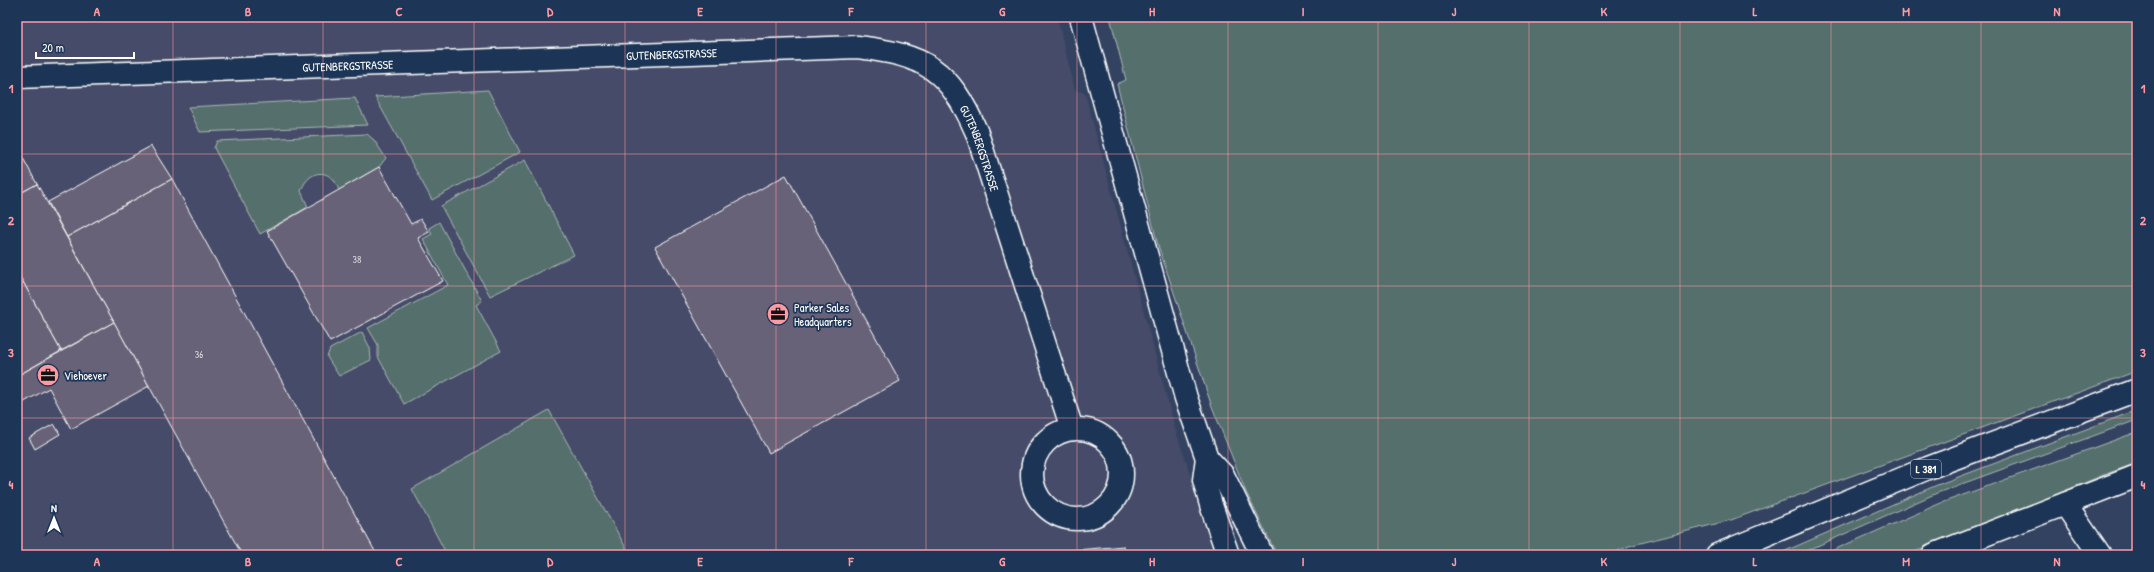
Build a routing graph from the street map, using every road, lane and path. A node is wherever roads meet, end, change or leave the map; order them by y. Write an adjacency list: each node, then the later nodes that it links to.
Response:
1 (1082, 17): 5 (street)
2 (17, 77): 4 (street, GUTENBERGSTRASSE)
3 (2137, 390): 10 (street, L 381)
4 (1072, 429): 4 (street)
5 (1207, 458): 8 (street); 9 (street)
6 (2137, 476): 7 (street)
7 (2064, 504): 11 (street); 12 (street)
8 (1228, 555)
9 (1262, 555)
10 (1717, 555)
11 (1934, 555)
12 (2100, 555)

